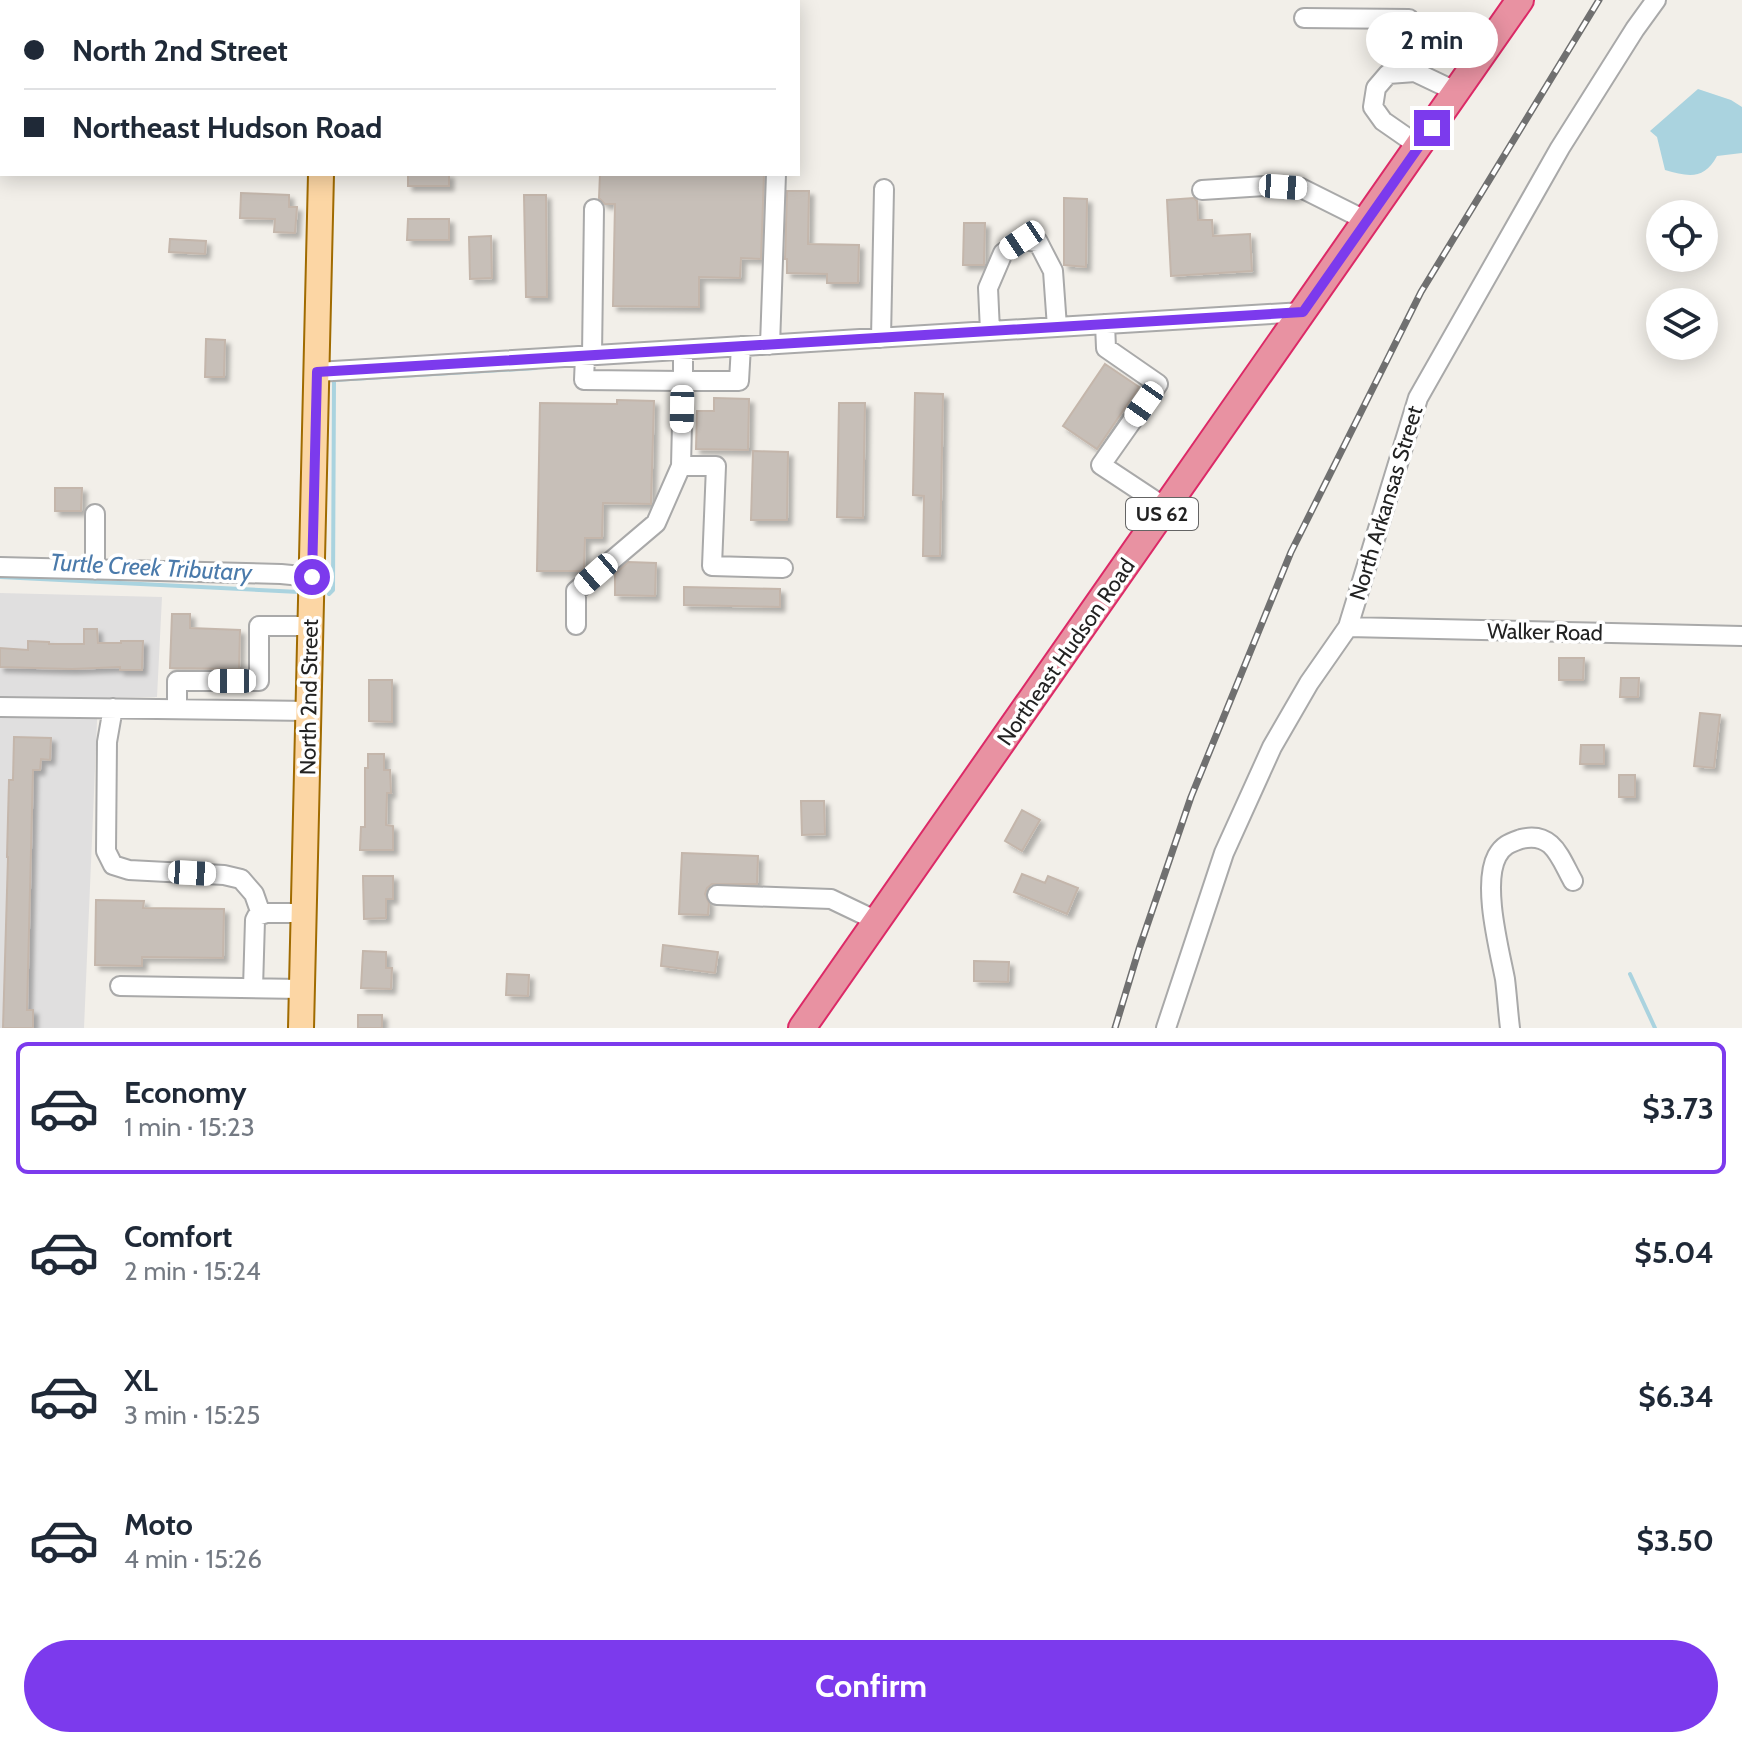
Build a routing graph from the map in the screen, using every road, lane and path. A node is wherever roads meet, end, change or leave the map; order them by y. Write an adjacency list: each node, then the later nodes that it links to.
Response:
1 (1520, 0): 5 (highway, Northeast Hudson Road / US 62)
2 (1656, 0): 33 (street, North Arkansas Street)
3 (1304, 18): 4 (street)
4 (1415, 72): 5 (street); 6 (street)
5 (1457, 92): 6 (highway, Northeast Hudson Road / US 62)
6 (1419, 146): 12 (highway, Northeast Hudson Road / US 62)
7 (321, 176): 22 (main road, North 2nd Street)
8 (776, 176): 18 (street)
9 (884, 189): 17 (street)
10 (1202, 190): 12 (street)
11 (594, 209): 21 (street)
12 (1367, 221): 13 (highway, Northeast Hudson Road / US 62)
13 (1303, 312): 14 (street); 25 (highway, Northeast Hudson Road / US 62)
14 (1105, 324): 15 (street); 25 (street)
15 (1057, 327): 16 (street); 16 (street)
16 (990, 331): 17 (street)
17 (881, 338): 18 (street)
18 (770, 345): 19 (street)
19 (741, 346): 20 (street); 23 (street)
20 (683, 350): 21 (street); 23 (street)
21 (588, 356): 22 (street); 23 (street)
22 (317, 372): 30 (main road, North 2nd Street)
23 (683, 381): 24 (street)
24 (681, 466): 28 (street); 31 (street)
25 (1166, 508): 43 (highway, Northeast Hudson Road / US 62)
26 (95, 514): 29 (street)
27 (0, 567): 29 (street)
28 (783, 568)
29 (95, 570): 30 (street)
30 (312, 577): 32 (main road, North 2nd Street)
31 (576, 625)
32 (311, 626): 37 (street); 38 (main road, North 2nd Street)
33 (1348, 627): 34 (street, Walker Road); 49 (street, North Arkansas Street)
34 (1742, 636)
35 (0, 707): 36 (street)
36 (113, 708): 37 (street); 42 (street)
37 (177, 709): 38 (street)
38 (309, 711): 41 (main road, North 2nd Street)
39 (1573, 881): 50 (street)
40 (717, 895): 43 (street)
41 (303, 913): 42 (street); 46 (main road, North 2nd Street)
42 (261, 914): 45 (street)
43 (877, 921): 48 (highway, Northeast Hudson Road / US 62)
44 (120, 986): 45 (street)
45 (253, 988): 46 (street)
46 (301, 989): 47 (main road, North 2nd Street)
47 (301, 1028)
48 (802, 1028)
49 (1166, 1028)
50 (1510, 1028)

